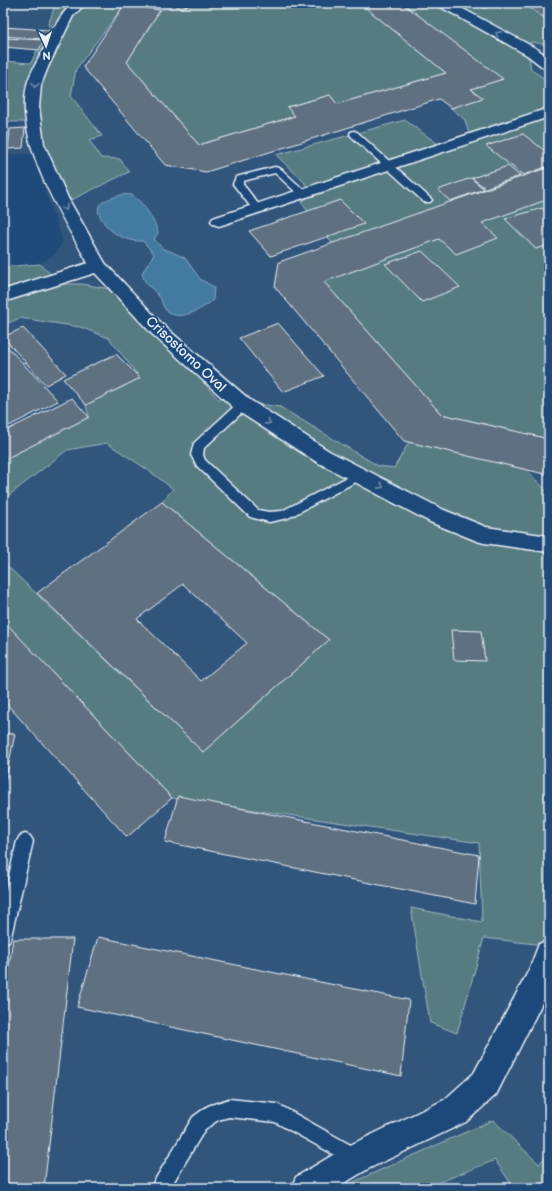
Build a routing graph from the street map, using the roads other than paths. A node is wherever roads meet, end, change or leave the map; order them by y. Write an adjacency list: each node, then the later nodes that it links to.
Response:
1 (80, 3): 11 (street, Crisostomo Oval, one-way to 11)
2 (443, 3): 3 (street, one-way to 2)
3 (549, 65)
4 (549, 112): 6 (street)
5 (354, 134): 6 (lane)
6 (388, 165): 7 (street); 8 (lane)
7 (303, 194): 9 (street); 9 (lane)
8 (427, 200)
9 (257, 209): 10 (street)
10 (219, 222)
11 (96, 263): 12 (street); 13 (street); 14 (street, Crisostomo Oval)
12 (3, 288)
13 (3, 296)
14 (243, 405): 15 (street, Crisostomo Oval, one-way to 15); 15 (lane)
15 (359, 475): 16 (street, Crisostomo Oval, one-way to 16)
16 (549, 544)
17 (25, 840): 18 (lane)
18 (3, 936)
19 (549, 954): 20 (street)
20 (357, 1158): 21 (lane); 22 (street)
21 (159, 1188)
22 (307, 1188)

